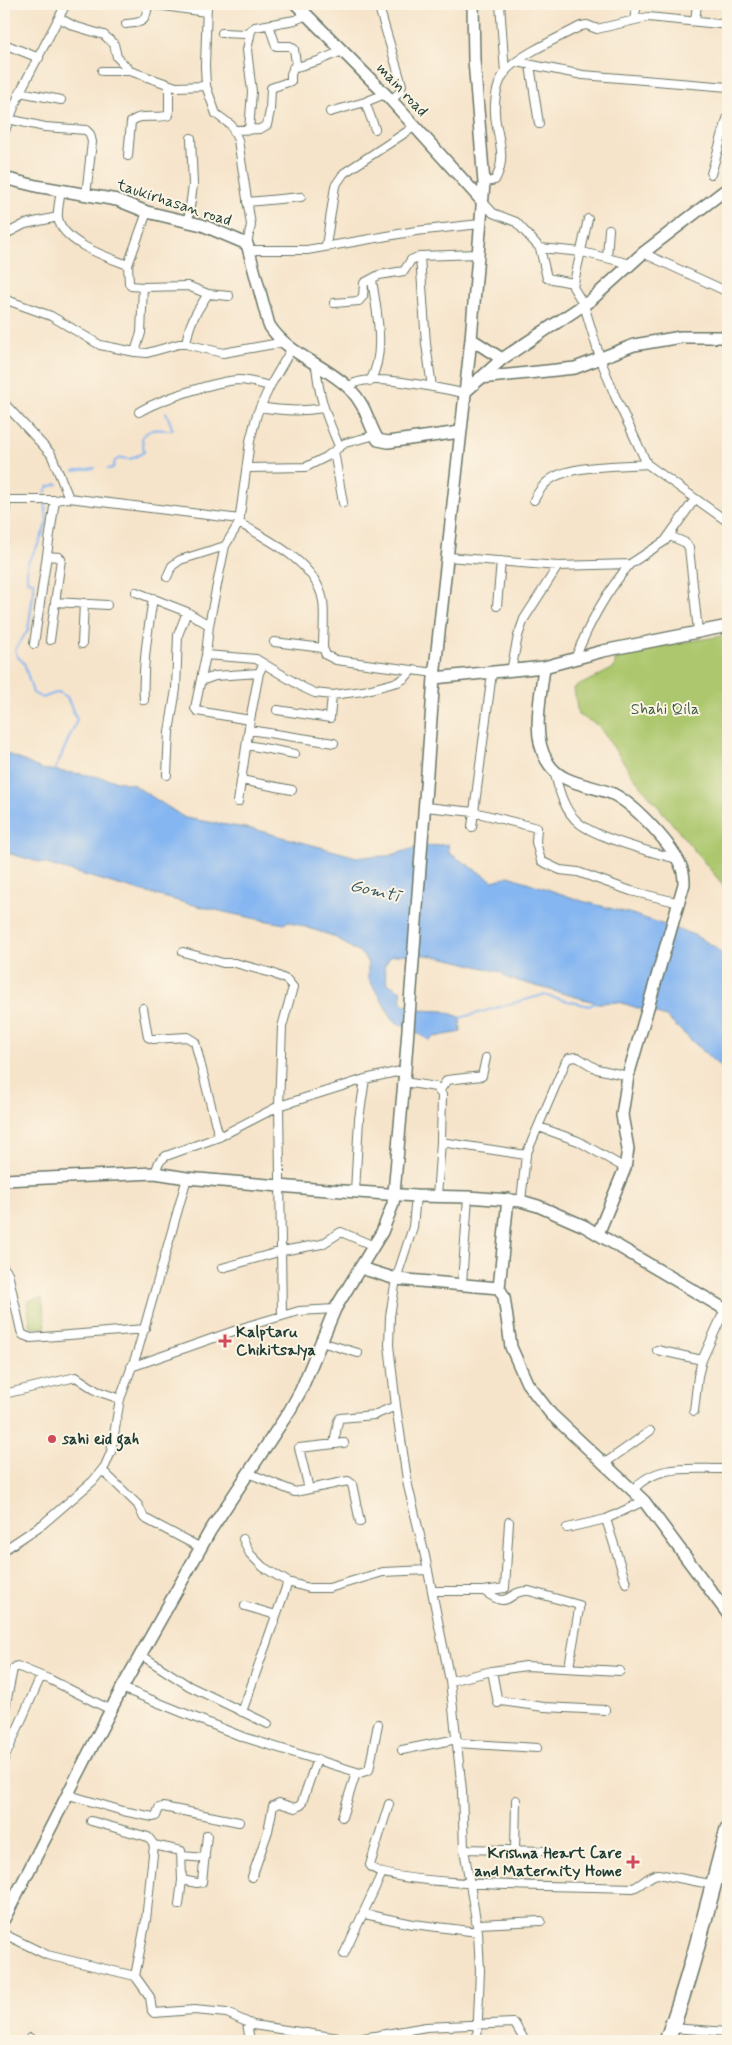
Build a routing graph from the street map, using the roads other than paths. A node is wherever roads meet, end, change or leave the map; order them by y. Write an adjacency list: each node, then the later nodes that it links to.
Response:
1 (5, 4): 11 (street)
2 (66, 4): 14 (street)
3 (149, 4): 10 (street); 17 (street)
4 (296, 4): 12 (main road, main road)
5 (378, 4): 34 (street)
6 (473, 4): 50 (main road)
7 (500, 4): 29 (street)
8 (637, 4): 15 (street)
9 (697, 4): 16 (street)
10 (207, 8): 31 (street)
11 (4, 10)
12 (306, 15): 18 (street); 22 (main road, main road)
13 (728, 16): 16 (street)
14 (59, 18): 23 (street); 27 (street)
15 (634, 20): 16 (street); 24 (street)
16 (695, 21)
17 (126, 24)
18 (269, 25): 19 (street); 26 (street)
19 (251, 31): 20 (street); 44 (street)
20 (222, 33)
21 (4, 44): 23 (street)
22 (342, 51): 26 (street); 34 (main road, main road)
23 (39, 58): 33 (street)
24 (517, 62): 25 (street); 29 (street)
25 (530, 66): 32 (street); 40 (street)
26 (293, 68): 44 (street)
27 (130, 71): 28 (street); 30 (street)
28 (102, 72)
29 (505, 73): 50 (street)
30 (169, 85): 31 (street); 47 (street)
31 (206, 86): 43 (street)
32 (728, 87)
33 (20, 92): 35 (street); 39 (street)
34 (388, 97): 36 (street); 41 (main road, main road)
35 (61, 100)
36 (365, 102): 37 (street); 42 (street)
37 (330, 112)
38 (728, 116): 48 (street)
39 (8, 119): 45 (street); 53 (street)
40 (539, 124)
41 (414, 127): 55 (main road, main road); 64 (street)
42 (374, 129)
43 (235, 130): 44 (street); 56 (street)
44 (249, 130)
45 (4, 133)
46 (191, 138): 60 (street)
47 (128, 156)
48 (711, 174)
49 (4, 178): 51 (main road, taukirhasan road)
50 (484, 183): 55 (main road)
51 (61, 190): 53 (main road, taukirhasan road); 58 (street)
52 (727, 191): 68 (main road)
53 (86, 194): 57 (main road, taukirhasan road)
54 (301, 197): 56 (street)
55 (482, 200): 61 (main road); 66 (street)
56 (247, 202): 65 (street)
57 (147, 212): 60 (main road, taukirhasan road); 73 (street)
58 (58, 217): 63 (street); 73 (street)
59 (588, 219): 67 (street)
60 (188, 222): 65 (main road, taukirhasan road)
61 (480, 224): 64 (street); 69 (main road)
62 (609, 229): 71 (street)
63 (4, 235)
64 (326, 246): 65 (street)
65 (247, 247): 86 (main road)
66 (540, 248): 67 (street); 75 (street)
67 (582, 252): 71 (street); 75 (street)
68 (643, 253): 72 (main road); 77 (street)
69 (478, 254): 70 (street); 84 (main road)
70 (420, 256): 74 (street); 94 (street)
71 (607, 258): 72 (street)
72 (631, 264): 82 (main road)
73 (128, 265): 76 (street)
74 (372, 279): 81 (street); 92 (street)
75 (573, 283): 82 (street)
76 (144, 287): 78 (street); 87 (street)
77 (728, 292)
78 (208, 294): 79 (street); 85 (street)
79 (229, 296)
80 (4, 299): 87 (street)
81 (334, 304)
82 (584, 305): 88 (street); 89 (main road)
83 (728, 337): 88 (main road)
84 (471, 339): 89 (main road); 96 (main road)
85 (186, 344): 86 (street); 87 (street)
86 (288, 345): 90 (main road); 93 (street)
87 (136, 352)
88 (600, 358): 91 (main road); 104 (street)
89 (502, 359): 91 (main road)
90 (316, 365): 95 (main road); 99 (street)
91 (480, 378): 96 (main road)
92 (370, 381): 94 (street); 95 (street)
93 (270, 386): 98 (street); 100 (street)
94 (432, 387): 96 (street)
95 (349, 388): 102 (main road)
96 (464, 393): 101 (main road)
97 (4, 403): 106 (street)
98 (260, 407): 99 (street); 105 (street)
99 (322, 408): 103 (street)
100 (139, 412)
101 (460, 432): 102 (main road); 118 (main road)
102 (376, 435): 103 (street)
103 (336, 448): 105 (street); 111 (street)
104 (647, 464): 107 (street); 110 (street)
105 (247, 468): 112 (street)
106 (69, 498): 109 (street); 112 (street)
107 (695, 499): 113 (street); 114 (street)
108 (5, 500): 109 (street); 115 (street)
109 (55, 500): 117 (street)
110 (534, 500)
111 (342, 503)
112 (240, 521): 116 (street); 137 (street)
113 (728, 522)
114 (670, 536): 120 (street); 132 (street)
115 (4, 540)
116 (225, 546): 122 (street); 130 (street)
117 (47, 556): 125 (street); 135 (street)
118 (448, 557): 119 (street); 146 (main road)
119 (501, 560): 121 (street); 128 (street)
120 (630, 564): 121 (street); 139 (street)
121 (558, 566): 143 (street)
122 (167, 576)
123 (136, 592): 124 (street)
124 (153, 598): 129 (street); 149 (street)
125 (55, 602): 126 (street); 133 (street)
126 (84, 603): 127 (street); 136 (street)
127 (107, 605)
128 (496, 606)
129 (187, 612): 130 (street); 157 (street)
130 (210, 625): 138 (street)
131 (728, 626): 132 (main road)
132 (698, 632): 139 (main road)
133 (50, 640)
134 (274, 642): 137 (street)
135 (34, 644)
136 (82, 644)
137 (323, 648): 142 (street)
138 (206, 655): 140 (street); 147 (street)
139 (575, 658): 141 (main road)
140 (263, 665): 144 (street); 148 (street)
141 (544, 667): 143 (main road); 156 (main road)
142 (411, 671): 146 (street); 148 (street)
143 (511, 671): 145 (main road)
144 (259, 673): 147 (street); 151 (street)
145 (492, 673): 146 (main road); 162 (street)
146 (434, 675): 161 (main road)
147 (201, 681): 151 (street)
148 (332, 695): 150 (street)
149 (144, 700)
150 (277, 710)
151 (250, 720): 152 (street)
152 (249, 730): 153 (street); 154 (street)
153 (334, 743)
154 (247, 745): 155 (street); 158 (street)
155 (295, 754)
156 (554, 771): 164 (main road); 164 (street)
157 (167, 776)
158 (241, 780): 159 (street); 160 (street)
159 (292, 790)
160 (238, 802)
161 (425, 807): 162 (street); 169 (main road)
162 (474, 812): 163 (street); 165 (street)
163 (472, 828)
164 (677, 860): 165 (main road)
165 (680, 903): 170 (main road)
166 (183, 952): 173 (street)
167 (144, 1008): 175 (street)
168 (486, 1058): 172 (street)
169 (405, 1076): 171 (street); 172 (street); 184 (main road)
170 (628, 1076): 174 (street); 178 (main road)
171 (366, 1079): 173 (street); 183 (street)
172 (440, 1090): 176 (street)
173 (279, 1106): 175 (street); 182 (street)
174 (539, 1127): 177 (street); 178 (street)
175 (218, 1137): 179 (street)
176 (441, 1142): 177 (street); 186 (street)
177 (526, 1155): 189 (street)
178 (625, 1168): 190 (main road)
179 (155, 1173): 180 (main road); 181 (main road)
180 (187, 1178): 182 (main road); 202 (street)
181 (4, 1180)
182 (281, 1185): 183 (main road); 192 (street)
183 (355, 1192): 184 (main road)
184 (394, 1194): 185 (main road); 191 (main road)
185 (416, 1196): 186 (main road); 196 (street)
186 (437, 1196): 187 (main road)
187 (468, 1197): 188 (main road); 197 (street)
188 (508, 1199): 189 (main road); 198 (main road)
189 (521, 1201): 190 (main road)
190 (598, 1234): 200 (main road)
191 (374, 1246): 192 (street); 195 (main road)
192 (282, 1251): 194 (street); 201 (street)
193 (4, 1268): 202 (street)
194 (222, 1268)
195 (361, 1268): 196 (main road); 199 (main road)
196 (396, 1279): 197 (main road); 210 (street)
197 (462, 1284): 198 (main road)
198 (499, 1288): 215 (main road)
199 (334, 1309): 201 (street); 203 (main road)
200 (726, 1310): 206 (street)
201 (282, 1316): 207 (street)
202 (144, 1329): 207 (street)
203 (321, 1342): 205 (street); 218 (main road)
204 (657, 1350): 206 (street)
205 (358, 1353)
206 (702, 1360): 211 (street)
207 (131, 1367): 209 (street)
208 (4, 1394): 209 (street)
209 (120, 1399): 217 (street)
210 (396, 1406): 214 (street); 229 (street)
211 (694, 1411)
212 (650, 1430): 215 (street)
213 (344, 1443): 214 (street)
214 (334, 1444): 219 (street)
215 (605, 1463): 220 (main road)
216 (721, 1469): 220 (street)
217 (102, 1470): 227 (street); 228 (street)
218 (248, 1473): 219 (street); 227 (main road)
219 (309, 1489): 223 (street)
220 (632, 1490): 221 (main road)
221 (644, 1501): 222 (street); 235 (main road)
222 (606, 1519): 225 (street); 231 (street)
223 (360, 1522)
224 (508, 1522): 233 (street)
225 (567, 1528)
226 (243, 1539): 230 (street)
227 (201, 1548): 237 (main road)
228 (4, 1550)
229 (428, 1570): 230 (street); 232 (street)
230 (288, 1582): 236 (street)
231 (626, 1583)
232 (432, 1591): 233 (street); 242 (street)
233 (484, 1591): 238 (street)
234 (245, 1606): 236 (street)
235 (728, 1614)
236 (276, 1615): 246 (street)
237 (141, 1655): 243 (main road); 246 (street)
238 (569, 1667): 239 (street); 240 (street)
239 (492, 1671): 242 (street); 245 (street)
240 (620, 1671)
241 (41, 1676): 244 (street); 247 (street); 254 (street)
242 (450, 1681): 250 (street)
243 (122, 1688): 244 (main road); 253 (street)
244 (111, 1710): 256 (main road)
245 (605, 1710)
246 (242, 1712): 248 (street)
247 (4, 1713)
248 (268, 1724)
249 (378, 1724): 255 (street)
250 (457, 1741): 251 (street); 252 (street); 265 (street)
251 (536, 1748)
252 (402, 1750)
253 (317, 1758): 255 (street); 271 (street)
254 (4, 1759)
255 (356, 1773): 259 (street)
256 (69, 1795): 261 (street); 277 (main road)
257 (516, 1800): 266 (street)
258 (389, 1804): 270 (street)
259 (342, 1817)
260 (91, 1820): 264 (street)
261 (239, 1822)
262 (728, 1829): 274 (highway)
263 (207, 1834): 269 (street)
264 (154, 1845): 268 (street); 282 (street)
265 (464, 1849): 266 (street); 273 (street)
266 (515, 1850): 267 (street)
267 (547, 1851)
268 (182, 1856): 269 (street); 272 (street)
269 (205, 1858): 272 (street)
270 (382, 1873): 273 (street); 276 (street)
271 (252, 1877)
272 (182, 1880): 275 (street)
273 (470, 1884): 274 (street); 279 (street)
274 (715, 1885): 287 (highway)
275 (179, 1905)
276 (364, 1914): 279 (street); 281 (street)
277 (4, 1918)
278 (540, 1921): 279 (street)
279 (478, 1928): 284 (street)
280 (4, 1934): 282 (street)
281 (344, 1954)
282 (135, 1976): 283 (street)
283 (247, 2023): 285 (street); 288 (street)
284 (477, 2026): 285 (street); 290 (street); 291 (street)
285 (296, 2031): 289 (street)
286 (728, 2032): 287 (street)
287 (669, 2035)
288 (250, 2041)
289 (295, 2041)
290 (477, 2041)
291 (525, 2041)

